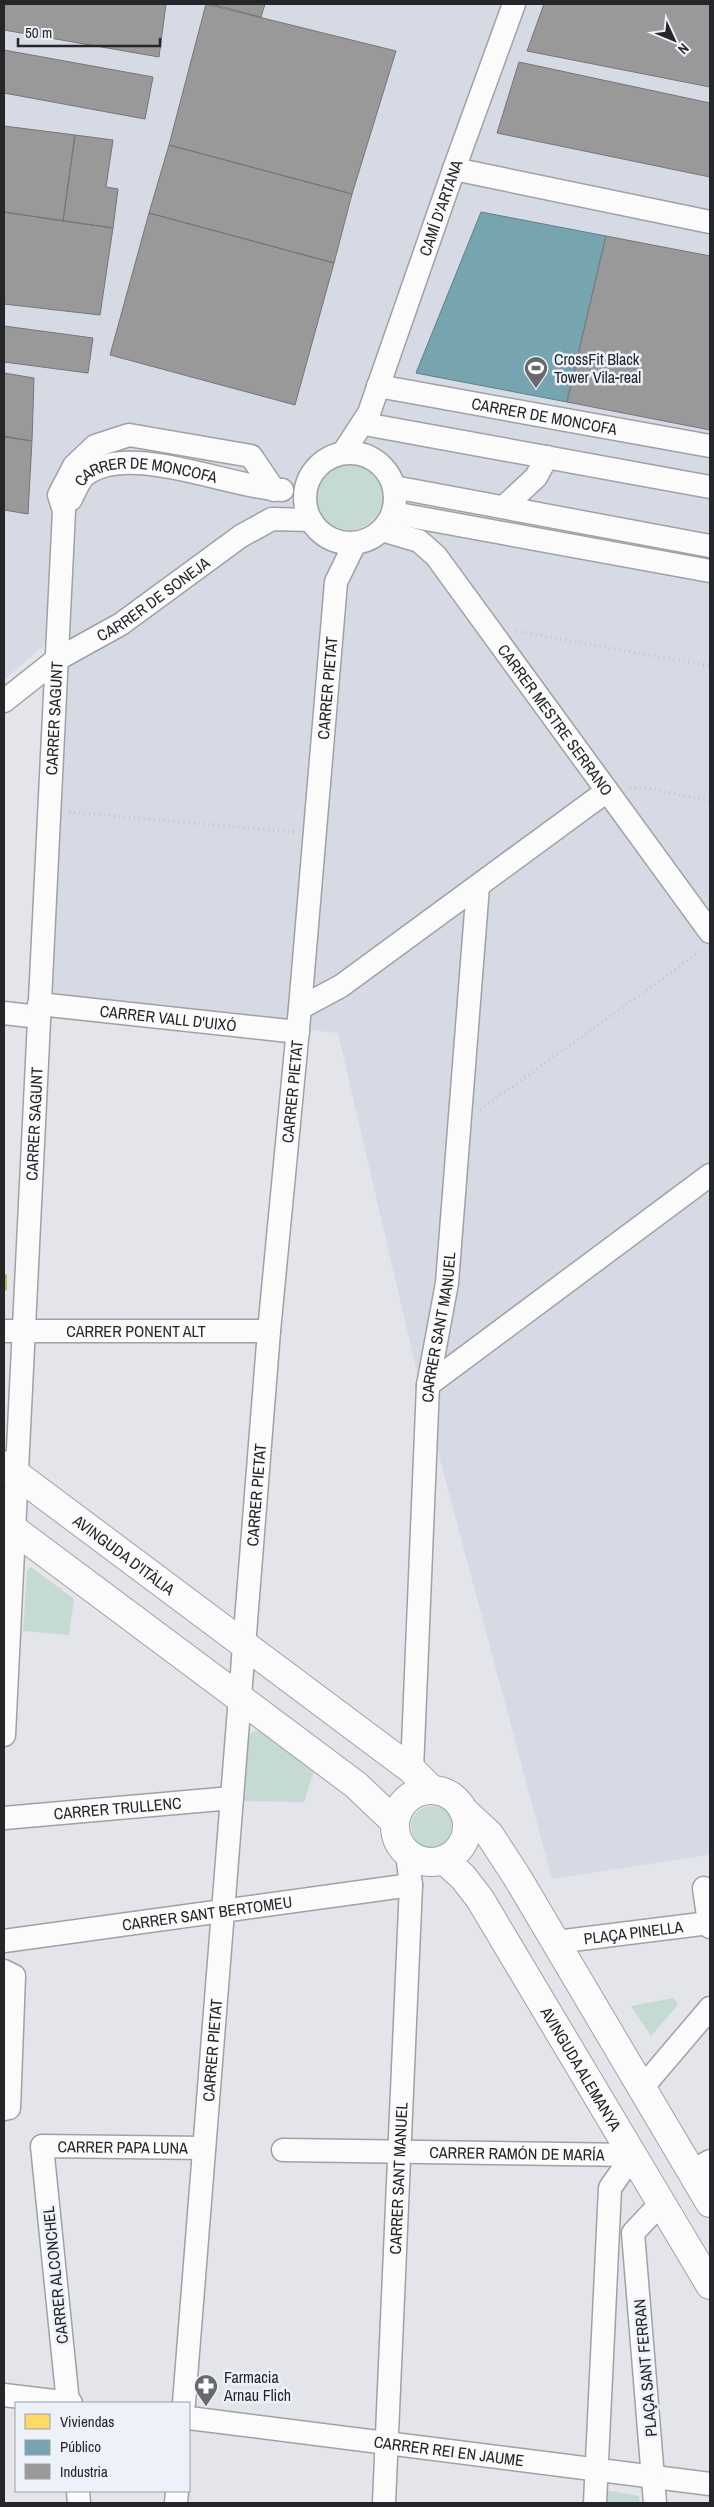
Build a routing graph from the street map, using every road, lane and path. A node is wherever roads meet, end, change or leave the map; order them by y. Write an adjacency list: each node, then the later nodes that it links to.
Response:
1 (514, 4): 2 (street, CAMÍ D'ARTANA)
2 (454, 168): 3 (street); 4 (street, CAMÍ D'ARTANA)
3 (710, 222)
4 (378, 386): 5 (street, CAMÍ D'ARTANA); 6 (street, CARRER DE MONCOFA)
5 (370, 419): 7 (street, CAMÍ D'ARTANA); 8 (street); 9 (street, CAMÍ D'ARTANA)
6 (710, 446)
7 (343, 453): 9 (street); 12 (street)
8 (547, 457): 11 (street); 13 (street)
9 (374, 460): 10 (street)
10 (394, 487): 13 (street); 16 (street)
11 (710, 487)
12 (306, 490): 14 (street, CARRER DE MONCOFA); 15 (street)
13 (504, 507): 18 (street)
14 (64, 511): 21 (street, CARRER SAGUNT)
15 (311, 520): 17 (street); 21 (street, CARRER DE SONEJA)
16 (388, 521): 17 (street); 19 (street); 20 (street, CARRER MESTRE SERRANO)
17 (355, 543): 27 (street, CARRER PIETAT)
18 (710, 546)
19 (710, 570)
20 (486, 626): 22 (path); 24 (street, CARRER MESTRE SERRANO)
21 (56, 660): 23 (street, CARRER DE SONEJA); 26 (street, CARRER SAGUNT)
22 (710, 666)
23 (4, 701)
24 (607, 791): 25 (path); 28 (street); 29 (street, CARRER MESTRE SERRANO)
25 (710, 801)
26 (49, 811): 27 (path); 32 (street, CARRER SAGUNT)
27 (315, 834): 31 (street, CARRER PIETAT)
28 (478, 886): 31 (street); 35 (street, CARRER SANT MANUEL)
29 (710, 932)
30 (710, 944): 35 (path)
31 (300, 1008): 34 (street, CARRER PIETAT)
32 (39, 1011): 33 (street, CARRER VALL D'UIXÓ); 34 (street, CARRER VALL D'UIXÓ); 37 (street, CARRER SAGUNT)
33 (4, 1013)
34 (298, 1032): 38 (street, CARRER PIETAT)
35 (460, 1125): 39 (street, CARRER SANT MANUEL)
36 (710, 1175): 39 (street)
37 (14, 1331): 38 (street, CARRER PONENT ALT); 40 (street, CARRER SAGUNT)
38 (269, 1331): 43 (street, CARRER PIETAT)
39 (428, 1385): 46 (street, CARRER SANT MANUEL)
40 (10, 1470): 41 (street, CARRER SAGUNT); 43 (main road, AVINGUDA D'ITÀLIA)
41 (9, 1525): 42 (street, CARRER SAGUNT); 44 (main road)
42 (7, 1622): 45 (street, CARRER SAGUNT)
43 (244, 1645): 44 (street); 46 (main road, AVINGUDA D'ITÀLIA)
44 (239, 1697): 48 (street, CARRER PIETAT); 51 (main road)
45 (4, 1735)
46 (412, 1770): 47 (main road, AVINGUDA D'ITÀLIA)
47 (432, 1790): 49 (main road); 51 (main road)
48 (232, 1798): 50 (street, CARRER TRULLENC); 56 (street, CARRER PIETAT)
49 (463, 1810): 53 (main road); 59 (main road)
50 (4, 1818)
51 (395, 1822): 52 (main road)
52 (407, 1854): 53 (main road); 54 (street, CARRER SANT MANUEL)
53 (444, 1860): 68 (main road, AVINGUDA ALEMANYA)
54 (411, 1885): 56 (street, CARRER SANT BERTOMEU); 67 (street, CARRER SANT MANUEL)
55 (704, 1888): 57 (street, PLAÇA PINELLA)
56 (223, 1910): 58 (street, CARRER SANT BERTOMEU); 65 (street, CARRER PIETAT)
57 (710, 1925): 59 (street, PLAÇA PINELLA)
58 (4, 1941)
59 (556, 1942): 62 (main road)
60 (4, 1971): 63 (street)
61 (710, 2008): 62 (street)
62 (642, 2088): 69 (main road)
63 (4, 2109)
64 (42, 2146): 65 (street, CARRER PAPA LUNA); 77 (street, CARRER ALCONCHEL)
65 (204, 2148): 78 (street, CARRER PIETAT)
66 (283, 2150): 67 (street)
67 (399, 2152): 68 (street, CARRER RAMÓN DE MARÍA); 80 (street, CARRER SANT MANUEL)
68 (633, 2155): 70 (main road, AVINGUDA ALEMANYA); 73 (street)
69 (701, 2166): 71 (main road)
70 (661, 2203): 72 (street); 74 (main road, AVINGUDA ALEMANYA)
71 (710, 2203)
72 (634, 2233): 73 (street); 82 (street, PLAÇA SANT FERRAN)
73 (608, 2237): 81 (street)
74 (710, 2285)
75 (4, 2395): 76 (street)
76 (61, 2402)
77 (69, 2402)
78 (184, 2402)
79 (190, 2418): 80 (street, CARRER REI EN JAUME)
80 (387, 2443): 81 (street, CARRER REI EN JAUME); 84 (street, CARRER SANT MANUEL)
81 (596, 2469): 82 (street, CARRER REI EN JAUME); 85 (street)
82 (654, 2477): 83 (street, CARRER REI EN JAUME); 86 (street, PLAÇA SANT FERRAN)
83 (710, 2484)
84 (384, 2503)
85 (595, 2503)
86 (655, 2503)

